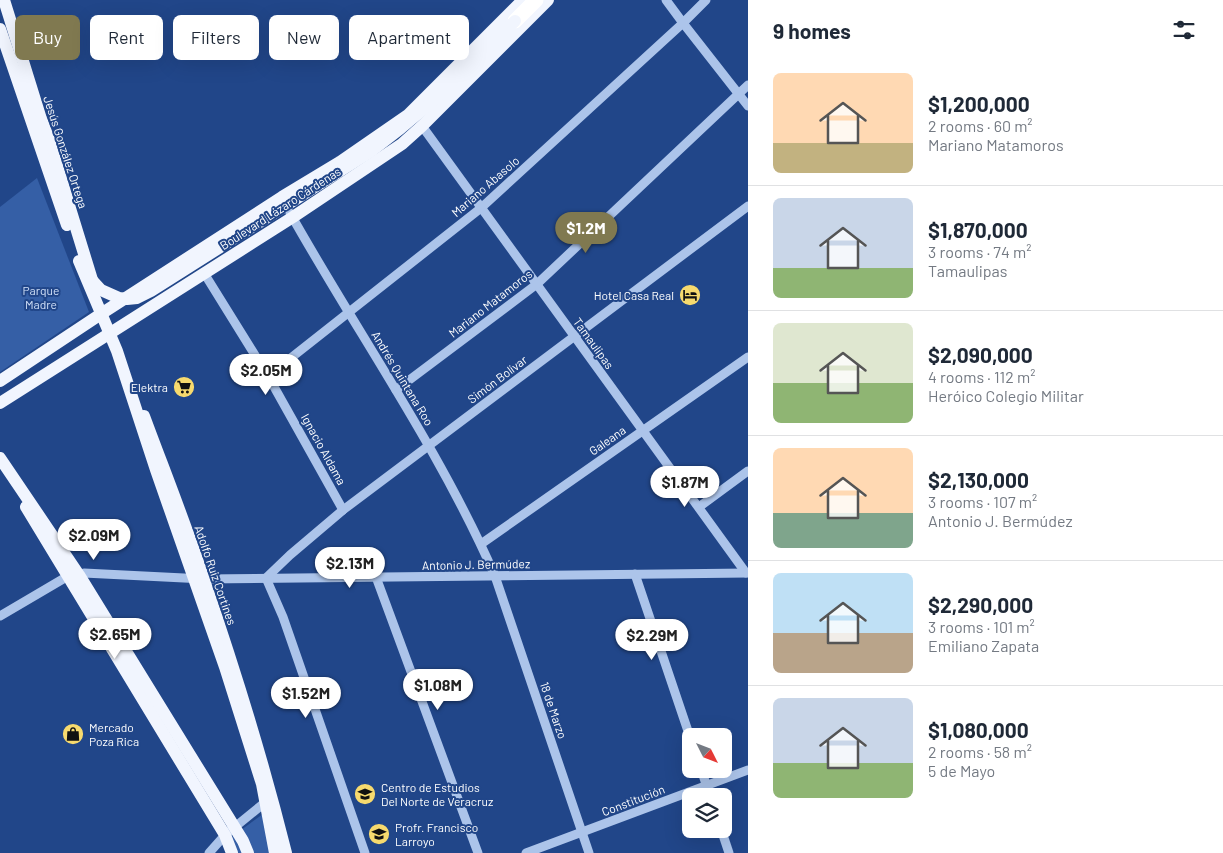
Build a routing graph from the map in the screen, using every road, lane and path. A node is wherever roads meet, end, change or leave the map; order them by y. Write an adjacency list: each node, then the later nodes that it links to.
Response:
1 (4, 0): 21 (main road, Jesús González Ortega)
2 (523, 0): 14 (main road, Boulevard Lázaro Cárdenas)
3 (536, 0): 7 (highway)
4 (548, 0): 13 (main road, Boulevard Lázaro Cárdenas)
5 (666, 0): 8 (street)
6 (706, 0): 8 (street, Mariano Abasolo)
7 (515, 21): 18 (main road, bridge)
8 (683, 23): 11 (street); 16 (street, Mariano Abasolo)
9 (0, 29): 18 (main road)
10 (748, 85): 11 (street, Mariano Matamoros)
11 (739, 94): 12 (street); 20 (street, Mariano Matamoros)
12 (748, 106)
13 (422, 126): 16 (street, Tamaulipas); 17 (main road, Boulevard Lázaro Cárdenas)
14 (282, 197): 17 (street, Andrés Quintana Roo); 21 (main road, Boulevard Lázaro Cárdenas)
15 (748, 206): 24 (street, Simón Bolívar)
16 (481, 208): 20 (street, Tamaulipas); 22 (street, Mariano Abasolo)
17 (292, 217): 19 (main road, Boulevard Lázaro Cárdenas); 22 (street, Andrés Quintana Roo)
18 (79, 260): 58 (main road, bridge)
19 (204, 273): 23 (main road, Boulevard Lázaro Cárdenas); 26 (street, Ignacio Aldama)
20 (537, 284): 24 (street, Tamaulipas); 28 (street, Mariano Matamoros)
21 (104, 312): 23 (main road, Adolfo Ruiz Cortines); 27 (main road, Boulevard Lázaro Cárdenas)
22 (348, 313): 26 (street, Mariano Abasolo); 28 (street, Andrés Quintana Roo)
23 (113, 330): 29 (main road, Boulevard Lázaro Cárdenas); 44 (main road, Adolfo Ruiz Cortines)
24 (574, 337): 30 (street, Tamaulipas); 31 (street, Simón Bolívar)
25 (748, 357): 30 (street, Galeana)
26 (268, 376): 36 (street, Ignacio Aldama)
27 (0, 381)
28 (396, 390): 31 (street, Andrés Quintana Roo)
29 (0, 403)
30 (642, 431): 35 (street, Tamaulipas); 37 (street, Galeana)
31 (429, 446): 36 (street, Simón Bolívar); 37 (street, Andrés Quintana Roo)
32 (0, 458): 57 (main road, bridge)
33 (0, 465): 40 (main road)
34 (748, 470): 35 (street)
35 (699, 507): 38 (street, Tamaulipas)
36 (344, 510): 43 (street, Simón Bolívar)
37 (481, 544): 41 (street, Andrés Quintana Roo)
38 (747, 573): 39 (street, Antonio J. Bermúdez)
39 (635, 574): 41 (street, Antonio J. Bermúdez); 46 (street)
40 (69, 576): 44 (street, Antonio J. Bermúdez); 45 (street); 53 (main road)
41 (495, 576): 42 (street, Antonio J. Bermúdez); 52 (street, 18 de Marzo)
42 (376, 577): 43 (street, Antonio J. Bermúdez); 61 (street)
43 (266, 578): 44 (street, Antonio J. Bermúdez); 60 (street)
44 (204, 579): 51 (main road, Adolfo Ruiz Cortines)
45 (0, 616)
46 (687, 728)
47 (748, 770): 49 (street, Constitución)
48 (704, 778): 49 (street)
49 (706, 785): 50 (street); 52 (street, Constitución)
50 (707, 788)
51 (272, 797): 53 (street); 59 (main road, Adolfo Ruiz Cortines)
52 (583, 832): 62 (street, Constitución); 63 (street, 18 de Marzo)
53 (225, 835): 55 (street); 56 (main road)
54 (724, 838): 64 (street)
55 (209, 853)
56 (232, 853)
57 (248, 853)
58 (275, 853)
59 (286, 853)
60 (365, 853)
61 (478, 853)
62 (526, 853)
63 (589, 853)
64 (729, 853)

